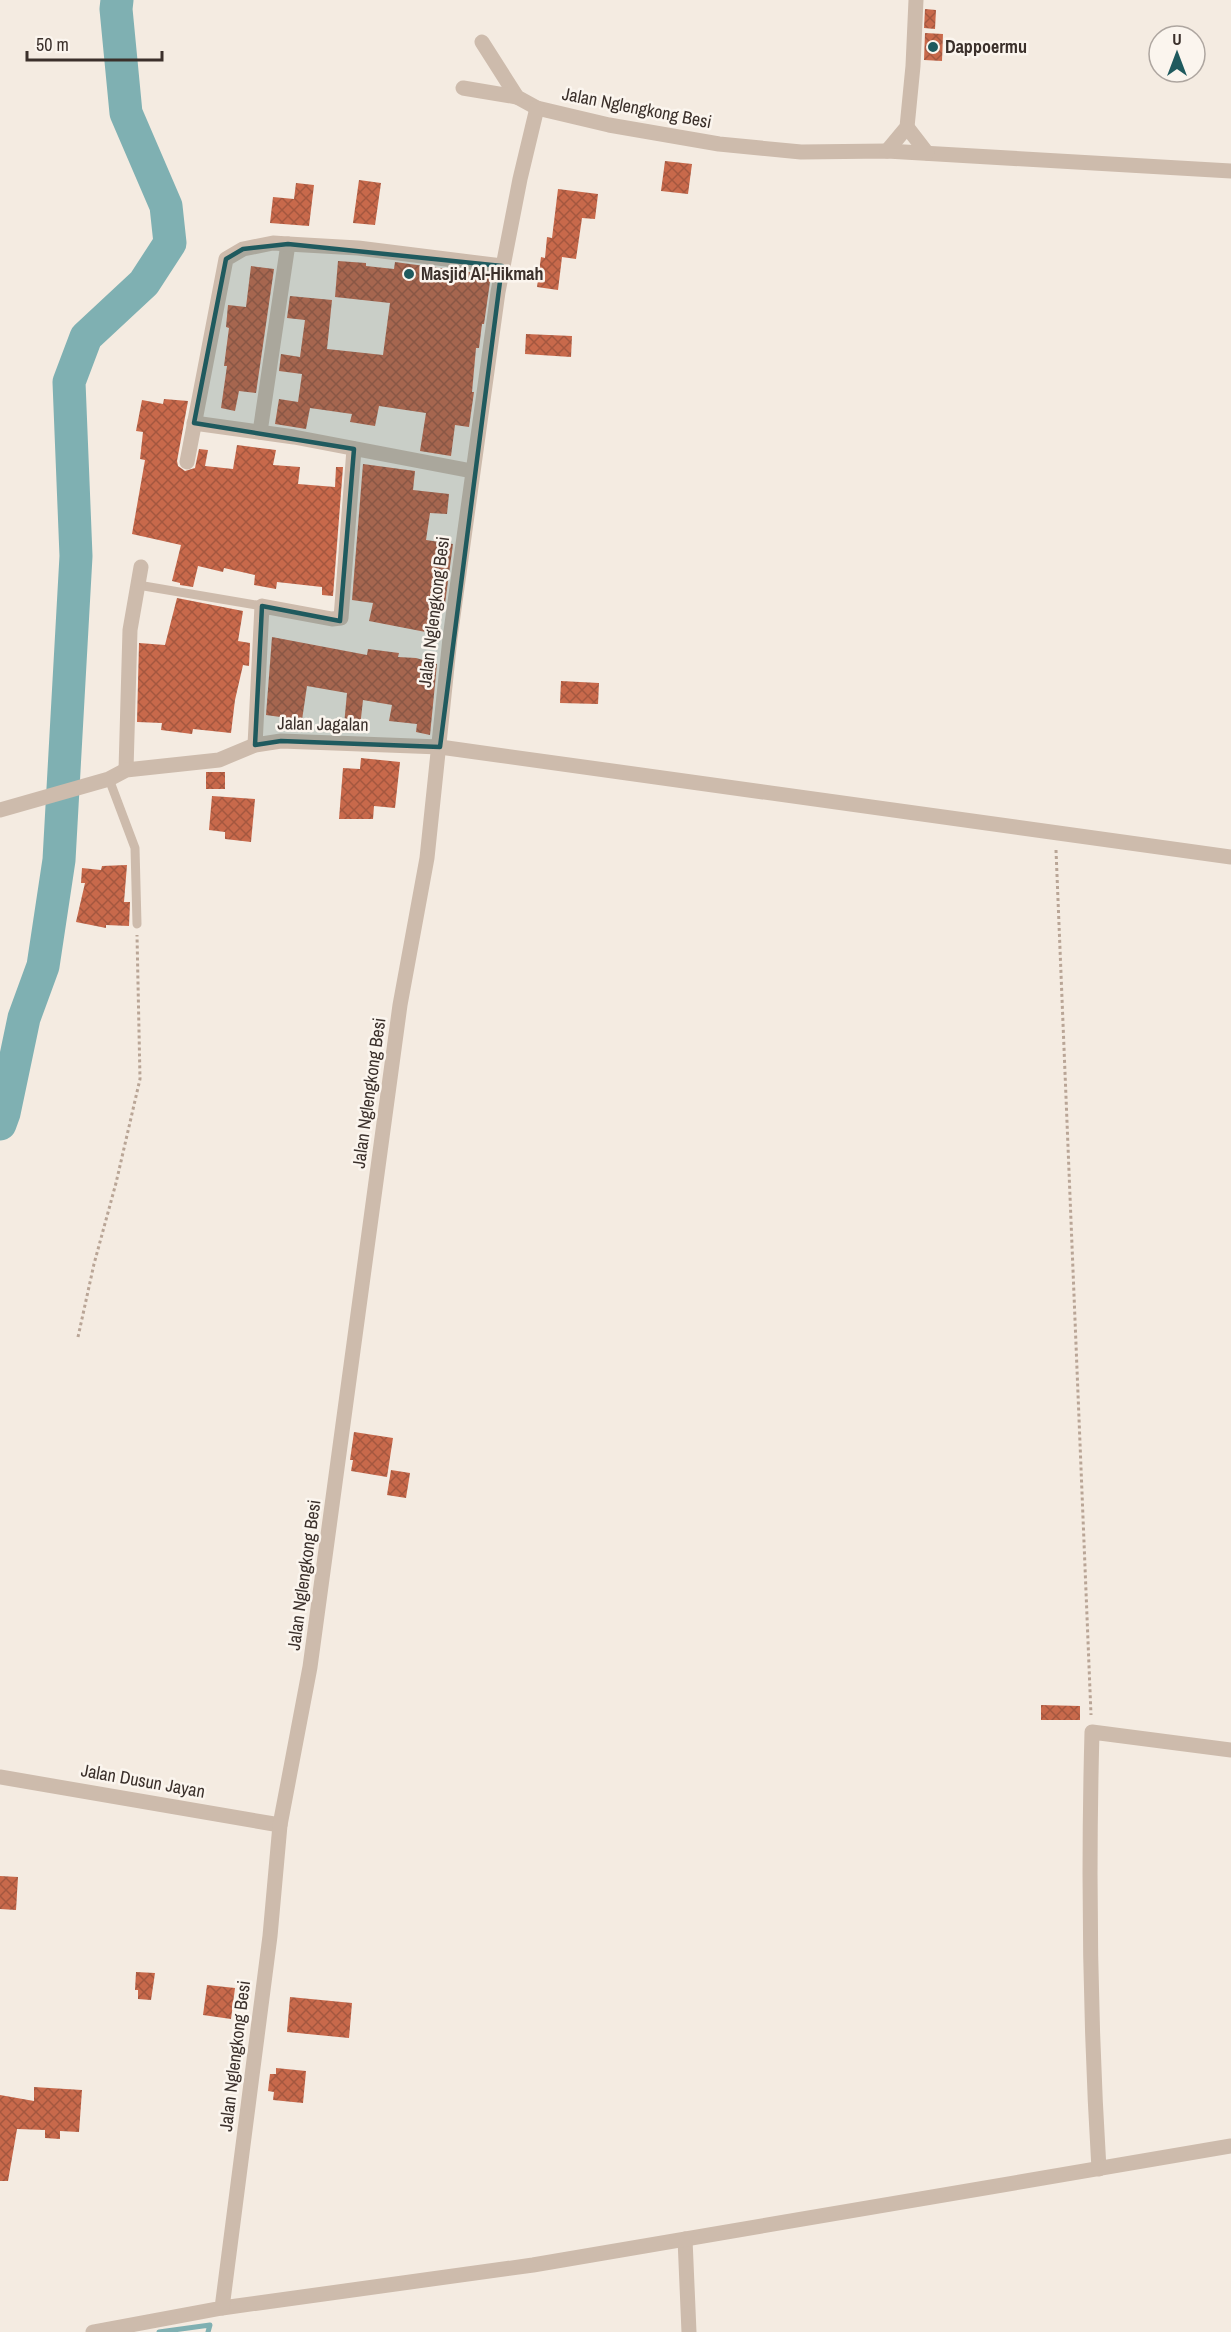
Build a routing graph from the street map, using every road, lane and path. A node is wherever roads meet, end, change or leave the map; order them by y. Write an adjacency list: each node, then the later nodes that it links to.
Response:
1 (916, 0): 6 (street)
2 (482, 42): 4 (street)
3 (463, 88): 4 (street)
4 (517, 97): 5 (street)
5 (537, 108): 7 (street, Jalan Nglengkong Besi); 11 (street, Jalan Nglengkong Besi)
6 (907, 127): 7 (street); 8 (street)
7 (887, 150): 8 (street, Jalan Nglengkong Besi)
8 (927, 153): 9 (street, Jalan Nglengkong Besi)
9 (1231, 171)
10 (288, 244): 11 (street); 12 (street); 13 (street)
11 (502, 266): 16 (street, Jalan Nglengkong Besi)
12 (194, 423): 13 (street); 15 (street)
13 (260, 432): 14 (street)
14 (354, 449): 16 (street); 19 (street)
15 (187, 462)
16 (472, 471): 21 (street, Jalan Nglengkong Besi)
17 (141, 567): 18 (street)
18 (138, 585): 19 (lane); 22 (street)
19 (262, 606): 20 (street)
20 (255, 745): 21 (street, Jalan Jagalan); 22 (street, Jalan Jagalan)
21 (440, 747): 25 (street, Jalan Jagalan); 32 (street, Jalan Nglengkong Besi)
22 (126, 770): 23 (street, Jalan Jagalan)
23 (109, 779): 24 (street, Jalan Jagalan); 27 (lane)
24 (0, 810)
25 (1055, 833): 26 (street, Jalan Jagalan); 29 (path)
26 (1231, 857)
27 (137, 924): 28 (path)
28 (78, 1337)
29 (1092, 1732): 30 (street); 34 (street)
30 (1231, 1750)
31 (0, 1777): 32 (street, Jalan Dusun Jayan)
32 (280, 1825): 36 (street, Jalan Nglengkong Besi)
33 (1231, 2146): 34 (street)
34 (1099, 2169): 35 (street)
35 (685, 2239): 36 (street); 38 (street)
36 (222, 2308): 37 (street)
37 (93, 2332)
38 (689, 2332)

